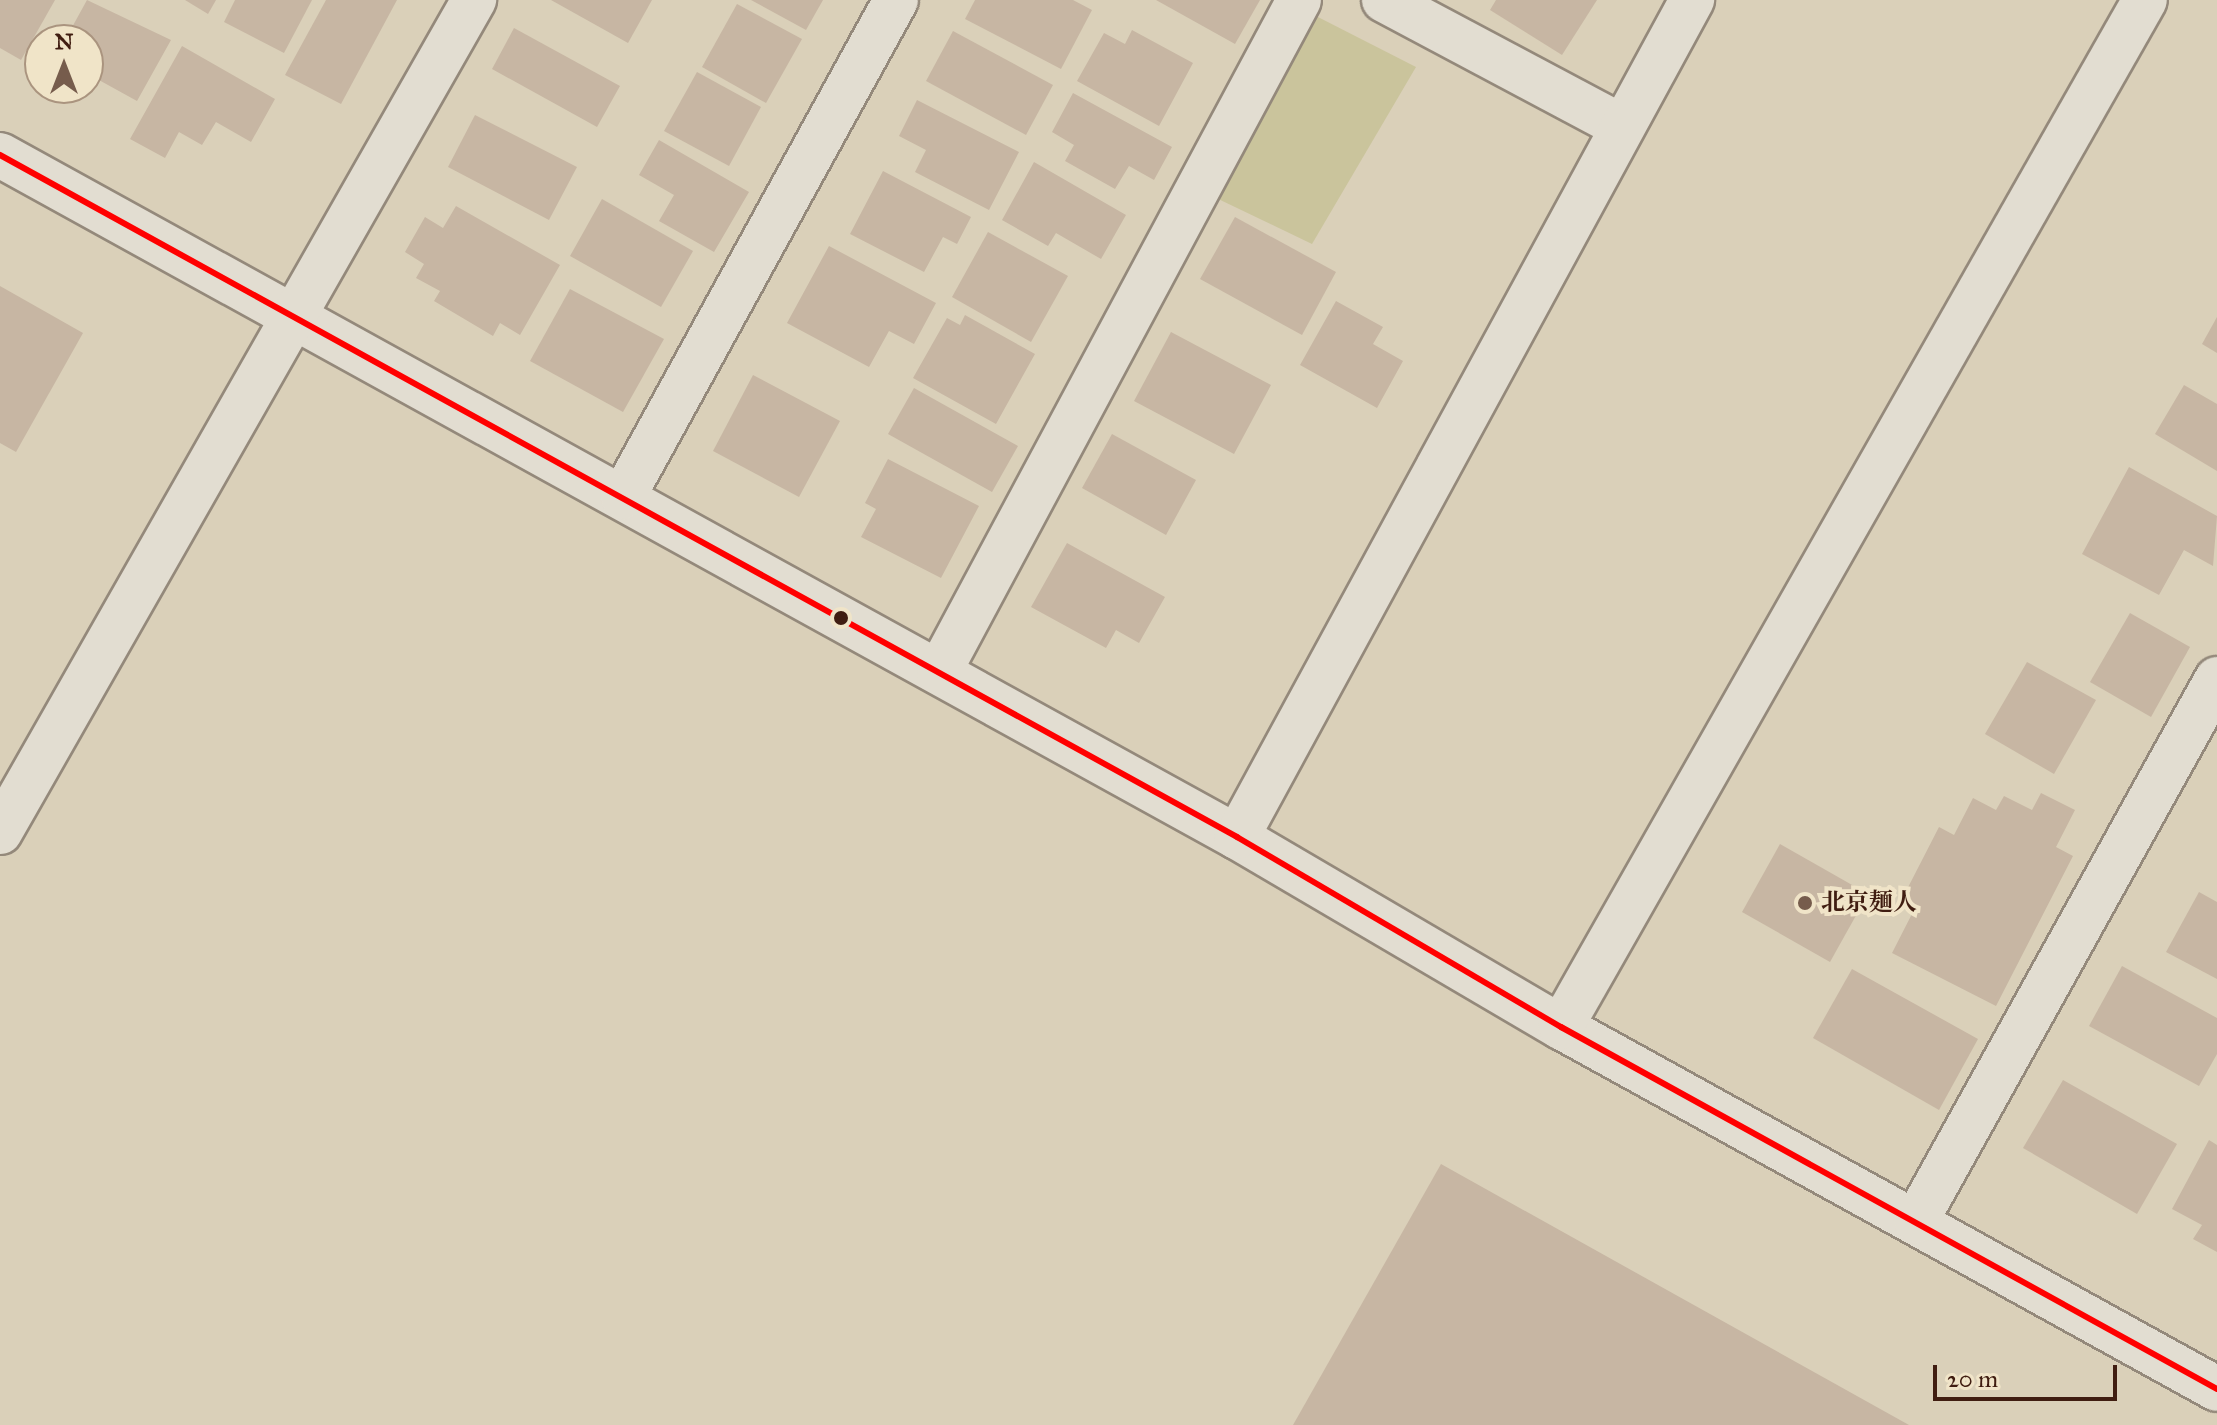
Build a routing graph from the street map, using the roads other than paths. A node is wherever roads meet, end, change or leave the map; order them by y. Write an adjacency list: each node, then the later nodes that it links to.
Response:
1 (474, 0): 9 (street)
2 (896, 0): 10 (street)
3 (1299, 0): 11 (street)
4 (1384, 0): 7 (street)
5 (1692, 0): 7 (street)
6 (2145, 0): 15 (street)
7 (1621, 126): 14 (street)
8 (0, 155): 9 (street)
9 (296, 316): 10 (street); 13 (street)
10 (623, 497): 11 (street)
11 (939, 672): 14 (street)
12 (2217, 679): 16 (street)
13 (0, 832)
14 (1237, 837): 15 (street)
15 (1561, 1027): 16 (street)
16 (1916, 1221): 17 (street)
17 (2217, 1389)

